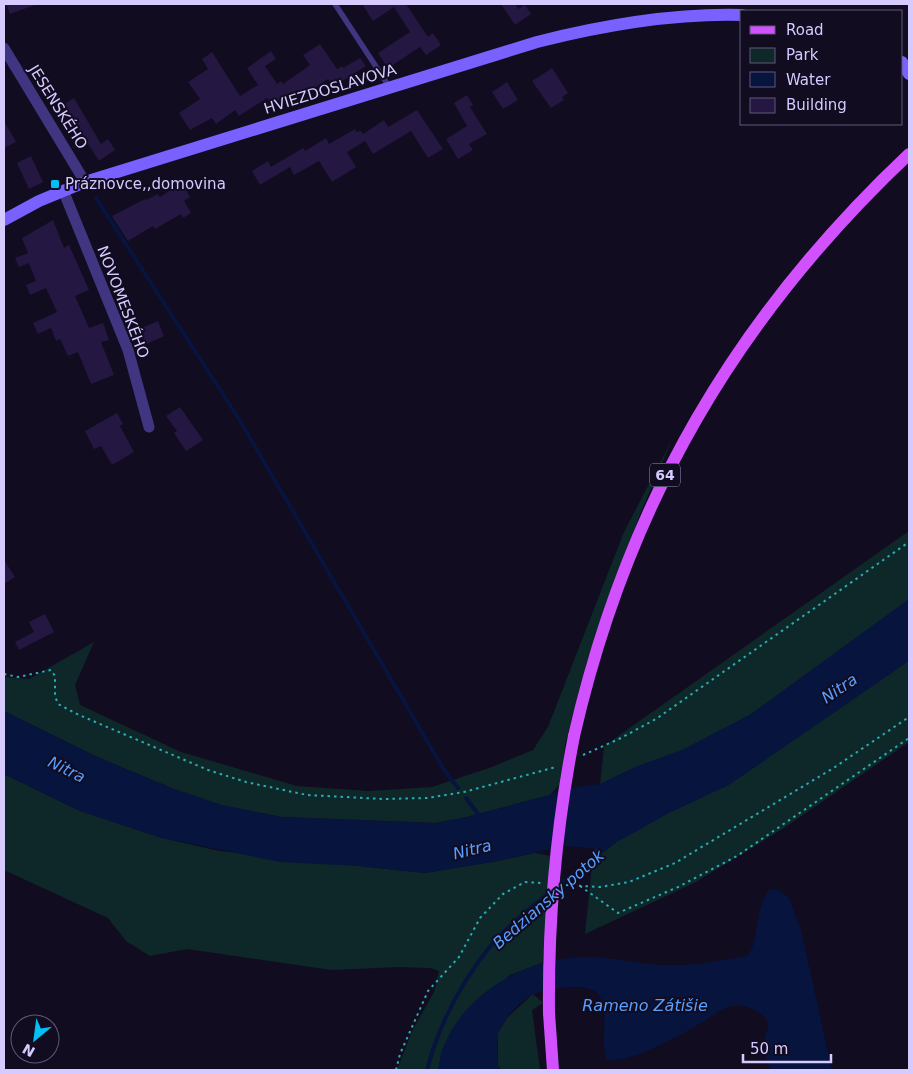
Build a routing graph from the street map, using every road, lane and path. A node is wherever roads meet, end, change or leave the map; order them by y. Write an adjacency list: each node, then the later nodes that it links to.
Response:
1 (335, 4): 6 (lane)
2 (740, 15): 6 (street, HVIEZDOSLAVOVA)
3 (4, 48): 8 (street, JESENSKÉHO)
4 (903, 63): 5 (street)
5 (909, 74)
6 (390, 88): 8 (street, HVIEZDOSLAVOVA)
7 (909, 154): 22 (main road, 64, bridge)
8 (85, 182): 9 (street, HVIEZDOSLAVOVA)
9 (63, 190): 10 (street, HVIEZDOSLAVOVA); 11 (street, NOVOMESKÉHO)
10 (4, 220)
11 (149, 428)
12 (909, 542): 16 (path)
13 (4, 674): 17 (path)
14 (909, 717): 20 (path)
15 (909, 738): 20 (path)
16 (580, 757)
17 (559, 766)
18 (542, 883): 21 (path)
19 (559, 884): 20 (path)
20 (579, 885)
21 (396, 1070)
22 (553, 1070)

